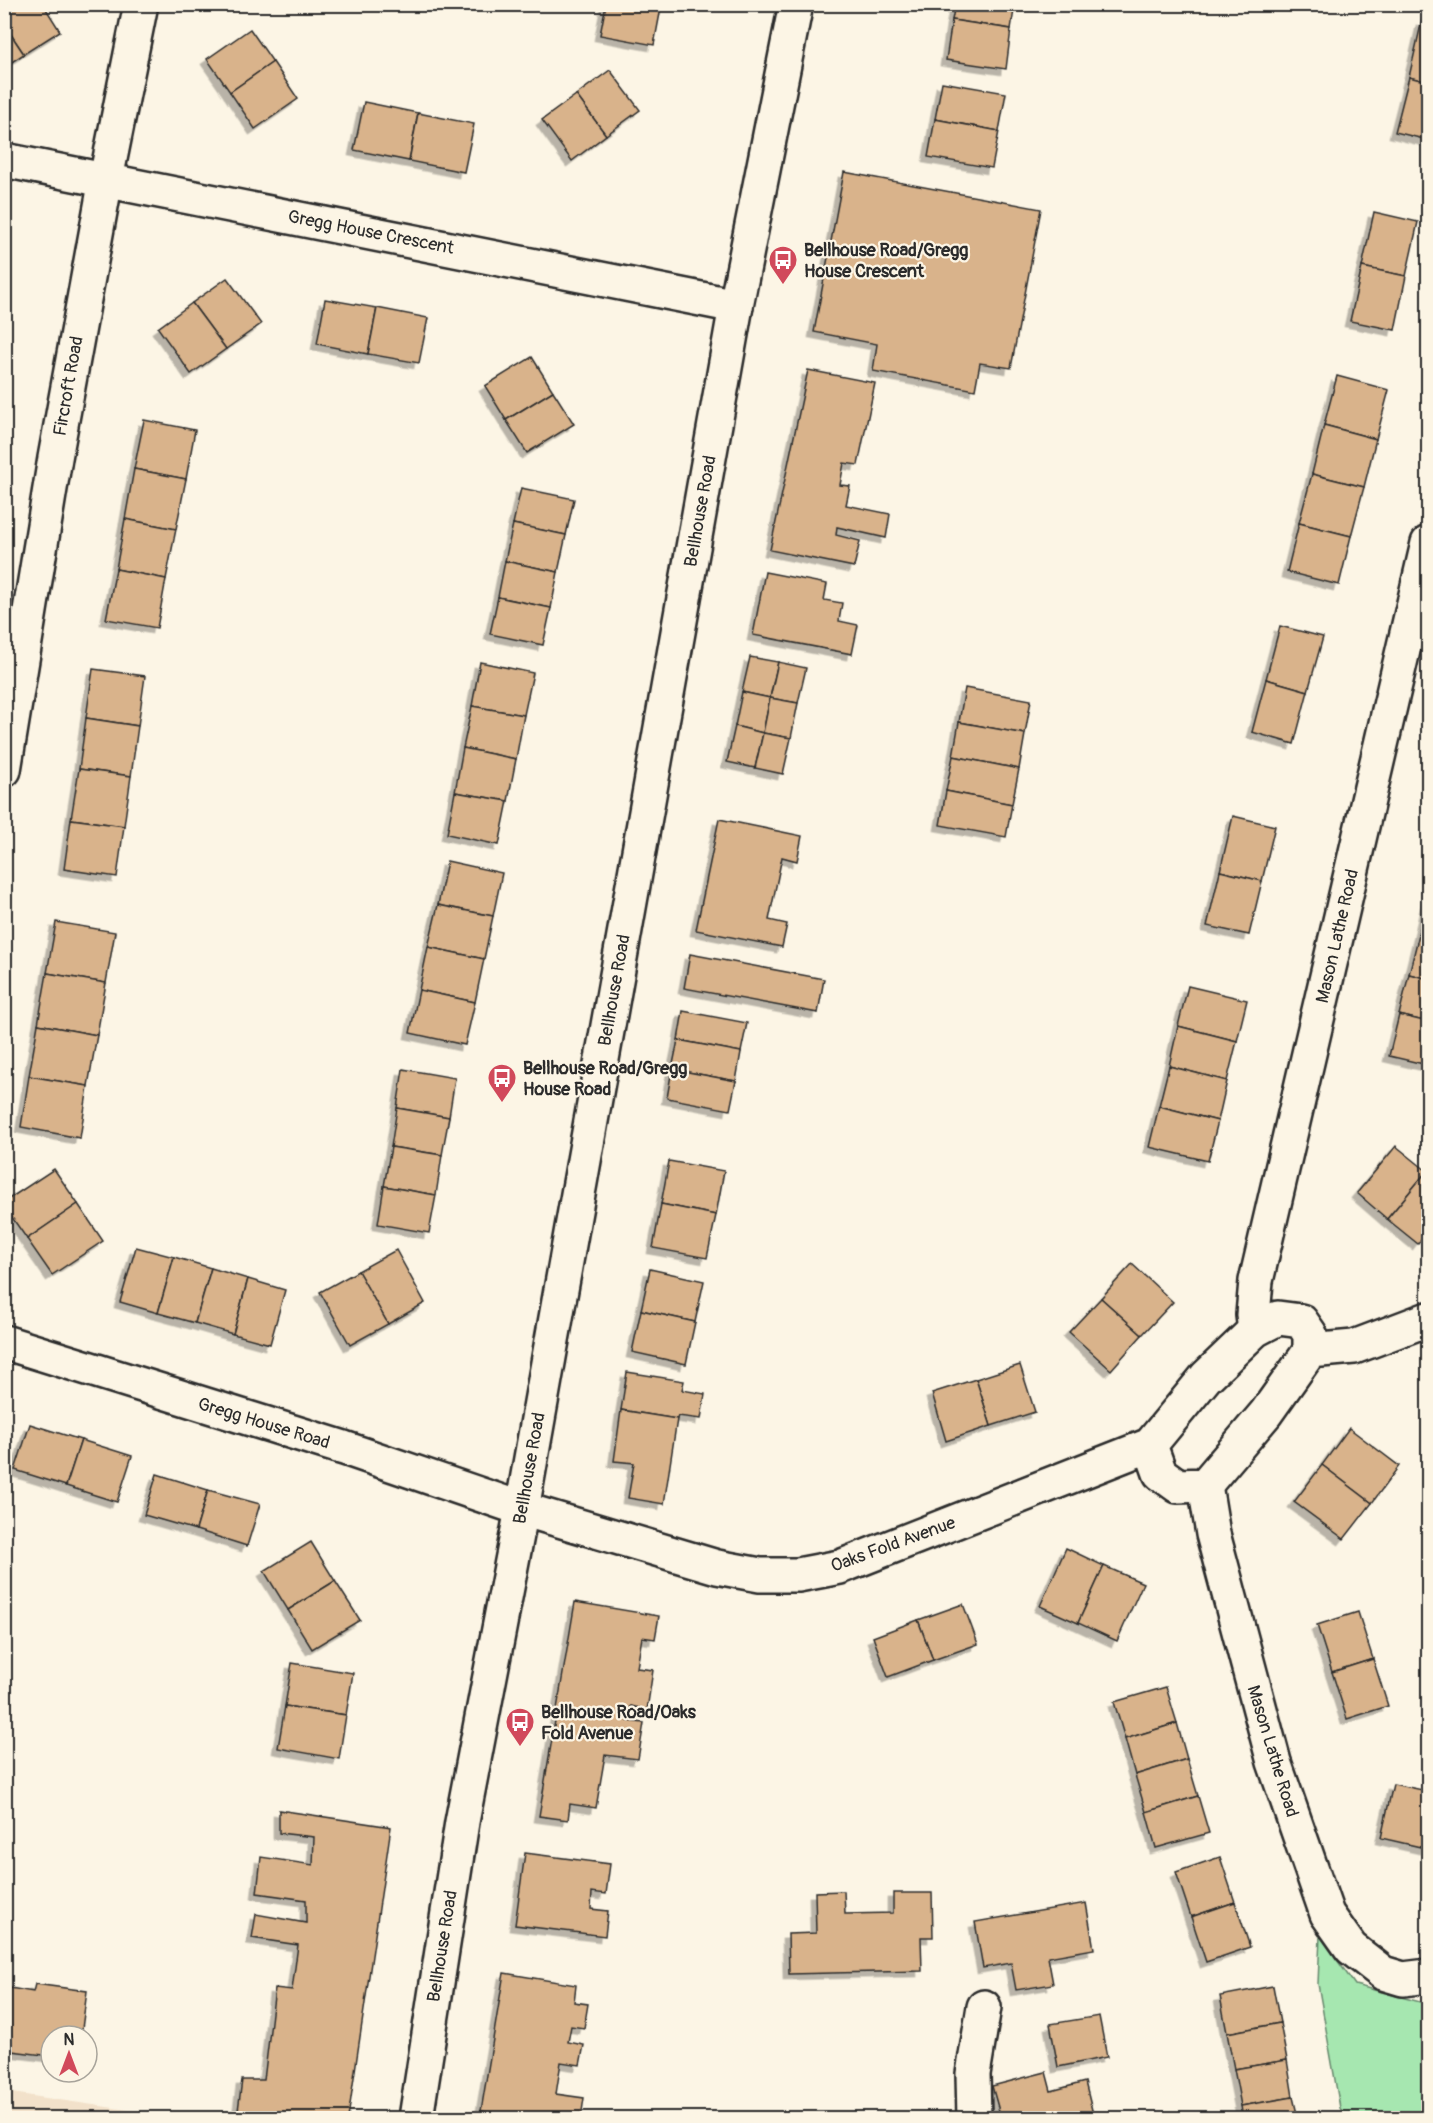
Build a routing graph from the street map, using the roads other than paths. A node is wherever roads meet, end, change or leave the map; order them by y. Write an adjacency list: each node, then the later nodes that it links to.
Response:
1 (141, 4): 4 (street, Fircroft Road)
2 (796, 4): 5 (street, Bellhouse Road)
3 (4, 160): 4 (street, Gregg House Crescent)
4 (106, 179): 5 (street, Gregg House Crescent); 7 (street, Fircroft Road)
5 (736, 306): 14 (street, Bellhouse Road)
6 (1428, 543): 9 (street, Mason Lathe Road)
7 (4, 770)
8 (1428, 1319): 11 (street)
9 (1255, 1330): 11 (street, Oaks Fold Avenue); 12 (street, Oaks Fold Avenue)
10 (4, 1342): 14 (street, Gregg House Road)
11 (1310, 1351): 13 (street)
12 (1150, 1444): 13 (street); 14 (street, Oaks Fold Avenue)
13 (1205, 1485): 15 (street, Mason Lathe Road)
14 (522, 1509): 17 (street, Bellhouse Road)
15 (1416, 1978)
16 (984, 2007): 18 (street)
17 (416, 2118)
18 (974, 2118)

